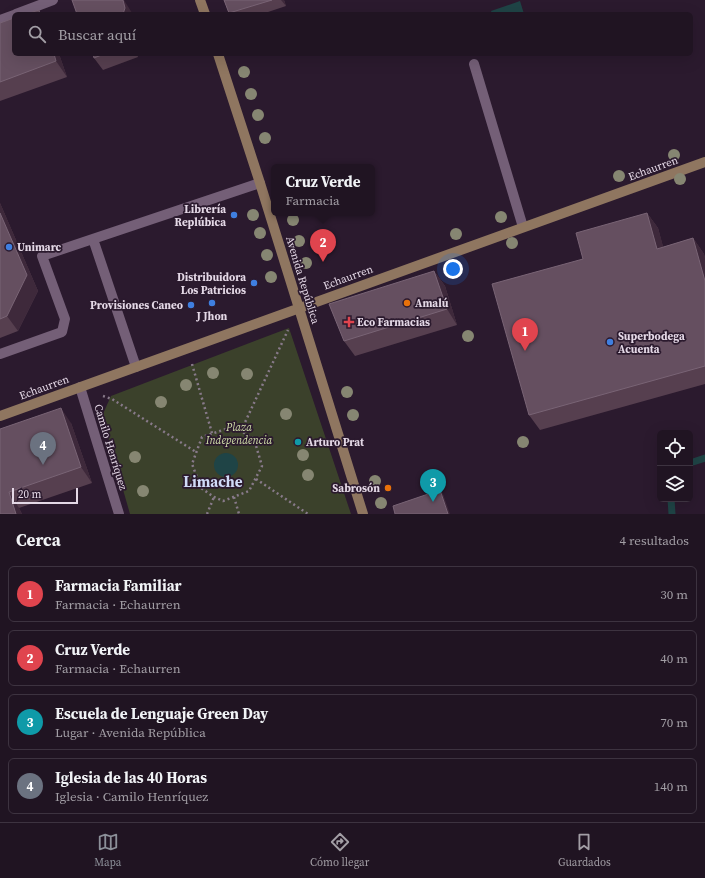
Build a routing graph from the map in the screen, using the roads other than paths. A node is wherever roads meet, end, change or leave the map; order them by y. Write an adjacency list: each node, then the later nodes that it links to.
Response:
1 (53, 0): 3 (street)
2 (200, 0): 4 (main road)
3 (20, 12)
4 (204, 12)
5 (12, 15): 6 (street)
6 (0, 20)
7 (219, 56): 10 (main road, Avenida República)
8 (474, 64): 11 (street)
9 (705, 162): 11 (main road, Echaurren)
10 (260, 183): 12 (street); 13 (main road, Avenida República)
11 (523, 227): 13 (main road, Echaurren)
12 (93, 239): 14 (street); 15 (street)
13 (298, 308): 15 (main road, Echaurren); 19 (main road, Avenida República)
14 (0, 354)
15 (136, 367): 16 (main road, Echaurren)
16 (80, 387): 17 (main road, Echaurren); 18 (street, Camilo Henríquez)
17 (0, 416)
18 (119, 514)
19 (363, 514)

